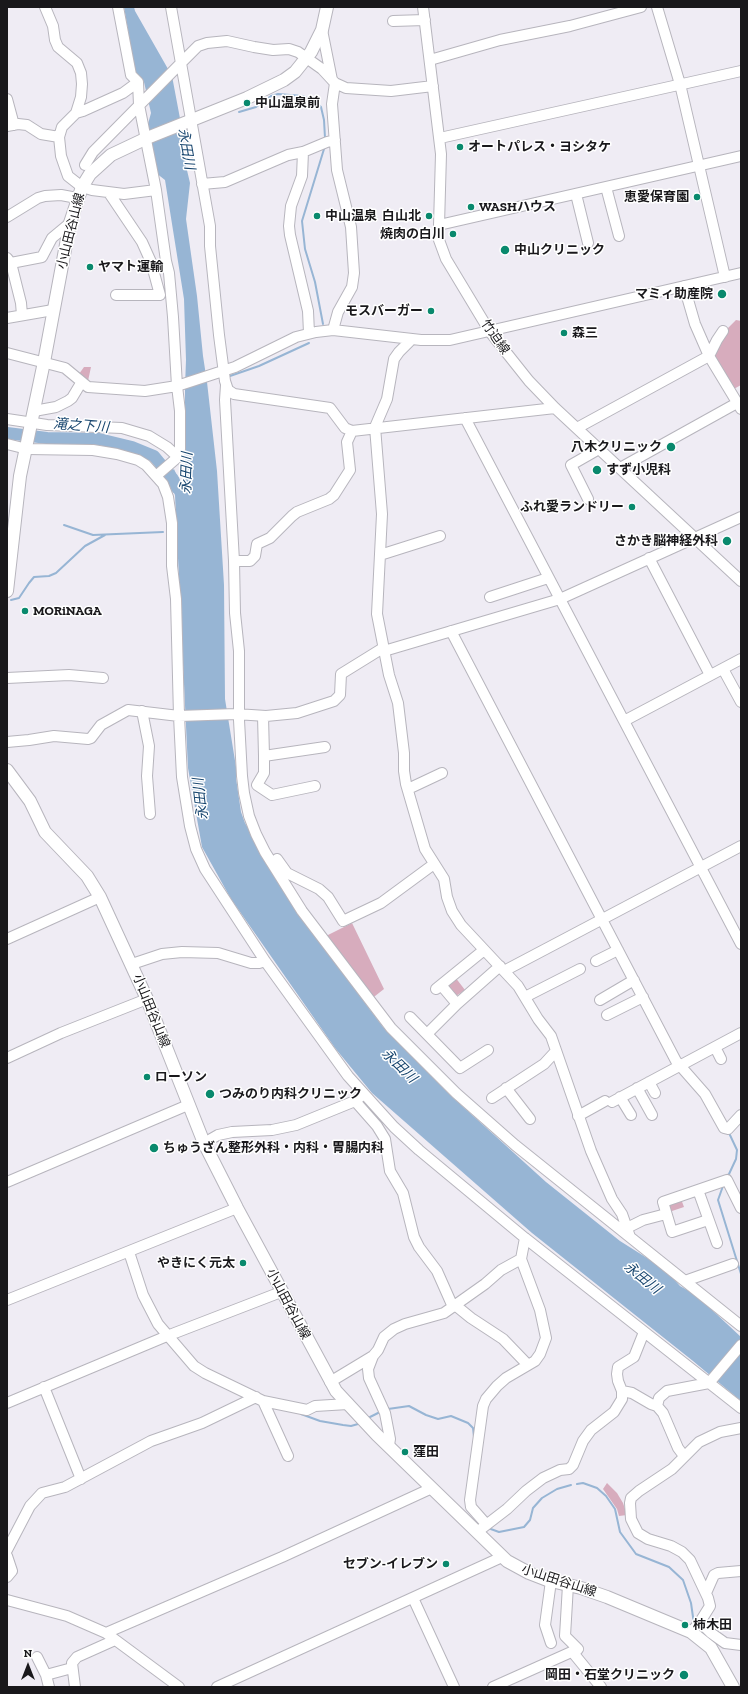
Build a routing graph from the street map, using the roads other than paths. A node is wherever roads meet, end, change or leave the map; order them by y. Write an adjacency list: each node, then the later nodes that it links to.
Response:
1 (45, 7): 21 (street)
2 (118, 7): 15 (street)
3 (171, 7): 13 (street)
4 (327, 7): 10 (main road, 小山田谷山線)
5 (424, 7): 8 (street, 竹迫線)
6 (641, 7): 12 (street)
7 (657, 7): 17 (street)
8 (425, 20): 9 (street); 12 (street, 竹迫線)
9 (393, 21)
10 (322, 30): 11 (main road, 小山田谷山線); 16 (street)
11 (307, 58): 13 (street); 16 (street); 22 (main road, 小山田谷山線)
12 (430, 60): 18 (street, 竹迫線)
13 (182, 62): 20 (street); 22 (street)
14 (741, 71): 17 (street)
15 (138, 82): 20 (street); 21 (street)
16 (334, 82): 18 (street); 27 (street)
17 (680, 84): 26 (street); 33 (street)
18 (433, 86): 26 (street, 竹迫線)
19 (7, 99): 23 (street)
20 (140, 105): 25 (street); 28 (street)
21 (76, 112): 24 (street)
22 (192, 119): 25 (main road, 小山田谷山線); 34 (street)
23 (11, 125): 24 (street)
24 (59, 137): 37 (street)
25 (147, 138): 30 (main road, 小山田谷山線); 36 (street)
26 (440, 138): 42 (street, 竹迫線)
27 (335, 140): 29 (street); 53 (street)
28 (102, 143): 30 (street); 32 (street)
29 (303, 152): 34 (street); 56 (street)
30 (111, 154): 37 (main road, 小山田谷山線)
31 (741, 156): 33 (street)
32 (85, 165)
33 (699, 165): 35 (street); 47 (street)
34 (202, 184): 61 (street)
35 (606, 187): 39 (street); 43 (street)
36 (156, 190): 38 (street); 64 (street)
37 (80, 193): 38 (street); 40 (street); 41 (main road, 小山田谷山線)
38 (109, 193): 49 (street)
39 (576, 194): 42 (street); 44 (street)
40 (7, 217)
41 (70, 223): 45 (street); 50 (main road, 小山田谷山線)
42 (438, 225): 55 (street, 竹迫線)
43 (619, 236)
44 (588, 243)
45 (9, 260): 51 (street)
46 (741, 273): 47 (street)
47 (725, 277): 48 (street)
48 (684, 286): 55 (street); 59 (street)
49 (116, 295)
50 (53, 310): 51 (street); 60 (main road, 小山田谷山線)
51 (22, 316): 52 (street)
52 (7, 318)
53 (332, 330): 56 (street); 57 (street)
54 (723, 331): 59 (street)
55 (490, 332): 57 (street); 66 (street, 竹迫線)
56 (309, 333): 61 (street)
57 (412, 339): 71 (street)
58 (7, 353): 60 (street)
59 (710, 356): 65 (street); 72 (street)
60 (44, 362): 62 (street); 67 (main road, 小山田谷山線)
61 (223, 371): 63 (street); 64 (street)
62 (82, 383): 64 (street); 67 (street)
63 (226, 385): 73 (street); 86 (street)
64 (177, 386): 77 (street)
65 (739, 406): 78 (street)
66 (556, 408): 68 (street); 72 (street, 竹迫線)
67 (34, 411): 70 (main road, 小山田谷山線)
68 (465, 418): 71 (street); 87 (street)
69 (7, 419): 70 (street)
70 (32, 425): 75 (main road, 小山田谷山線); 77 (street)
71 (375, 427): 73 (street); 84 (street)
72 (577, 428): 76 (street, 竹迫線)
73 (352, 431): 86 (street)
74 (7, 444): 75 (street)
75 (27, 447): 79 (street); 89 (main road, 小山田谷山線)
76 (599, 449): 78 (street, 竹迫線); 80 (street)
77 (178, 457): 79 (street)
78 (620, 468): 83 (street, 竹迫線)
79 (156, 476): 102 (street)
80 (588, 499)
81 (741, 517): 83 (street)
82 (440, 536): 84 (street)
83 (694, 538): 85 (street); 88 (street, 竹迫線)
84 (380, 555): 93 (street)
85 (650, 558): 91 (street); 96 (street)
86 (234, 561): 101 (street)
87 (548, 578): 90 (street); 91 (street)
88 (741, 581)
89 (7, 591)
90 (490, 597)
91 (560, 599): 92 (street); 104 (street)
92 (451, 631): 93 (street); 118 (street)
93 (384, 650): 103 (street); 111 (street)
94 (741, 659): 95 (street)
95 (723, 668): 96 (street); 99 (street)
96 (710, 675): 104 (street)
97 (7, 678): 98 (street)
98 (103, 678)
99 (741, 702)
100 (142, 711): 102 (street); 105 (street); 112 (street)
101 (238, 715): 102 (street); 103 (street); 114 (street)
102 (179, 716): 124 (street)
103 (263, 716): 107 (street)
104 (624, 721): 116 (street)
105 (7, 742)
106 (325, 747): 107 (street)
107 (264, 756): 110 (street)
108 (7, 770): 117 (main road, 小山田谷山線)
109 (442, 773): 111 (street)
110 (316, 786)
111 (408, 789): 115 (street)
112 (150, 814)
113 (741, 846): 116 (street)
114 (265, 852): 115 (street); 165 (street)
115 (434, 864): 121 (street)
116 (701, 867): 118 (street); 120 (street)
117 (100, 897): 119 (street); 125 (main road, 小山田谷山線)
118 (602, 919): 122 (street); 126 (street)
119 (7, 939)
120 (741, 944)
121 (484, 950): 126 (street); 133 (street)
122 (618, 950): 123 (street); 128 (street)
123 (596, 960)
124 (265, 961): 125 (street); 147 (street)
125 (132, 964): 131 (main road, 小山田谷山線)
126 (502, 969): 129 (street); 133 (street)
127 (580, 969): 129 (street)
128 (634, 980): 130 (street); 132 (street)
129 (525, 997): 140 (street)
130 (642, 997): 134 (street); 143 (street)
131 (148, 999): 141 (street); 152 (main road, 小山田谷山線)
132 (600, 1000)
133 (457, 1004): 136 (street)
134 (607, 1015)
135 (410, 1017): 136 (street)
136 (427, 1034): 139 (street)
137 (741, 1034): 138 (street)
138 (714, 1047): 142 (street); 143 (street)
139 (488, 1050)
140 (556, 1051): 145 (street); 156 (street)
141 (7, 1058)
142 (721, 1059)
143 (679, 1065): 144 (street); 153 (street)
144 (648, 1082): 146 (street); 148 (street)
145 (506, 1088): 149 (street); 157 (street)
146 (637, 1088): 150 (street); 155 (street)
147 (364, 1093): 151 (street); 166 (street)
148 (655, 1093)
149 (492, 1098)
150 (612, 1100): 154 (street); 156 (street)
151 (355, 1101): 158 (street); 174 (street)
152 (188, 1105): 158 (main road, 小山田谷山線); 159 (street)
153 (741, 1114)
154 (631, 1115)
155 (652, 1115)
156 (578, 1116): 165 (street)
157 (530, 1118)
158 (204, 1144): 161 (main road, 小山田谷山線)
159 (7, 1182)
160 (698, 1190): 162 (street); 163 (street); 164 (street)
161 (237, 1208): 168 (street); 172 (main road, 小山田谷山線)
162 (741, 1208)
163 (666, 1214): 164 (street); 165 (street)
164 (708, 1220): 167 (street)
165 (628, 1233): 171 (street)
166 (525, 1238): 169 (street); 176 (street)
167 (717, 1243)
168 (129, 1252): 173 (street); 177 (street)
169 (521, 1259): 174 (street); 180 (street)
170 (732, 1264): 171 (street)
171 (684, 1281): 175 (street)
172 (281, 1292): 177 (street); 181 (main road, 小山田谷山線)
173 (7, 1300)
174 (454, 1306): 179 (street); 180 (street)
175 (741, 1326)
176 (644, 1332): 182 (street); 184 (street)
177 (167, 1336): 183 (street); 185 (street)
178 (741, 1345): 182 (street)
179 (373, 1356): 181 (street); 191 (street)
180 (528, 1365): 196 (street)
181 (330, 1382): 187 (main road, 小山田谷山線)
182 (709, 1383): 188 (street); 189 (street)
183 (44, 1387): 186 (street); 194 (street)
184 (622, 1391): 188 (street); 196 (street)
185 (260, 1399): 187 (street); 192 (street); 194 (street)
186 (7, 1403)
187 (348, 1404): 191 (main road, 小山田谷山線)
188 (657, 1406): 193 (street)
189 (741, 1408)
190 (741, 1428): 193 (street)
191 (389, 1446): 195 (main road, 小山田谷山線)
192 (288, 1456)
193 (684, 1456): 204 (street)
194 (82, 1479): 197 (street)
195 (432, 1488): 196 (main road, 小山田谷山線); 208 (street)
196 (482, 1527): 199 (main road, 小山田谷山線)
197 (7, 1550)
198 (7, 1556): 201 (street)
199 (502, 1557): 202 (main road, 小山田谷山線); 205 (street)
200 (741, 1571): 204 (street)
201 (7, 1577)
202 (551, 1581): 203 (main road, 小山田谷山線); 210 (street)
203 (568, 1585): 207 (main road, 小山田谷山線); 212 (street)
204 (706, 1593): 207 (street)
205 (413, 1598): 220 (street); 221 (street)
206 (7, 1600): 208 (street)
207 (696, 1627): 211 (street); 224 (main road, 小山田谷山線)
208 (106, 1634): 209 (street)
209 (115, 1640): 214 (street); 219 (street)
210 (551, 1643)
211 (741, 1646)
212 (578, 1649): 222 (street); 223 (street)
213 (37, 1657): 215 (street)
214 (72, 1668): 215 (street); 218 (street)
215 (46, 1675): 217 (street)
216 (44, 1687): 217 (street)
217 (49, 1687)
218 (75, 1687)
219 (179, 1687)
220 (217, 1687)
221 (454, 1687)
222 (493, 1687)
223 (601, 1687)
224 (733, 1687)

